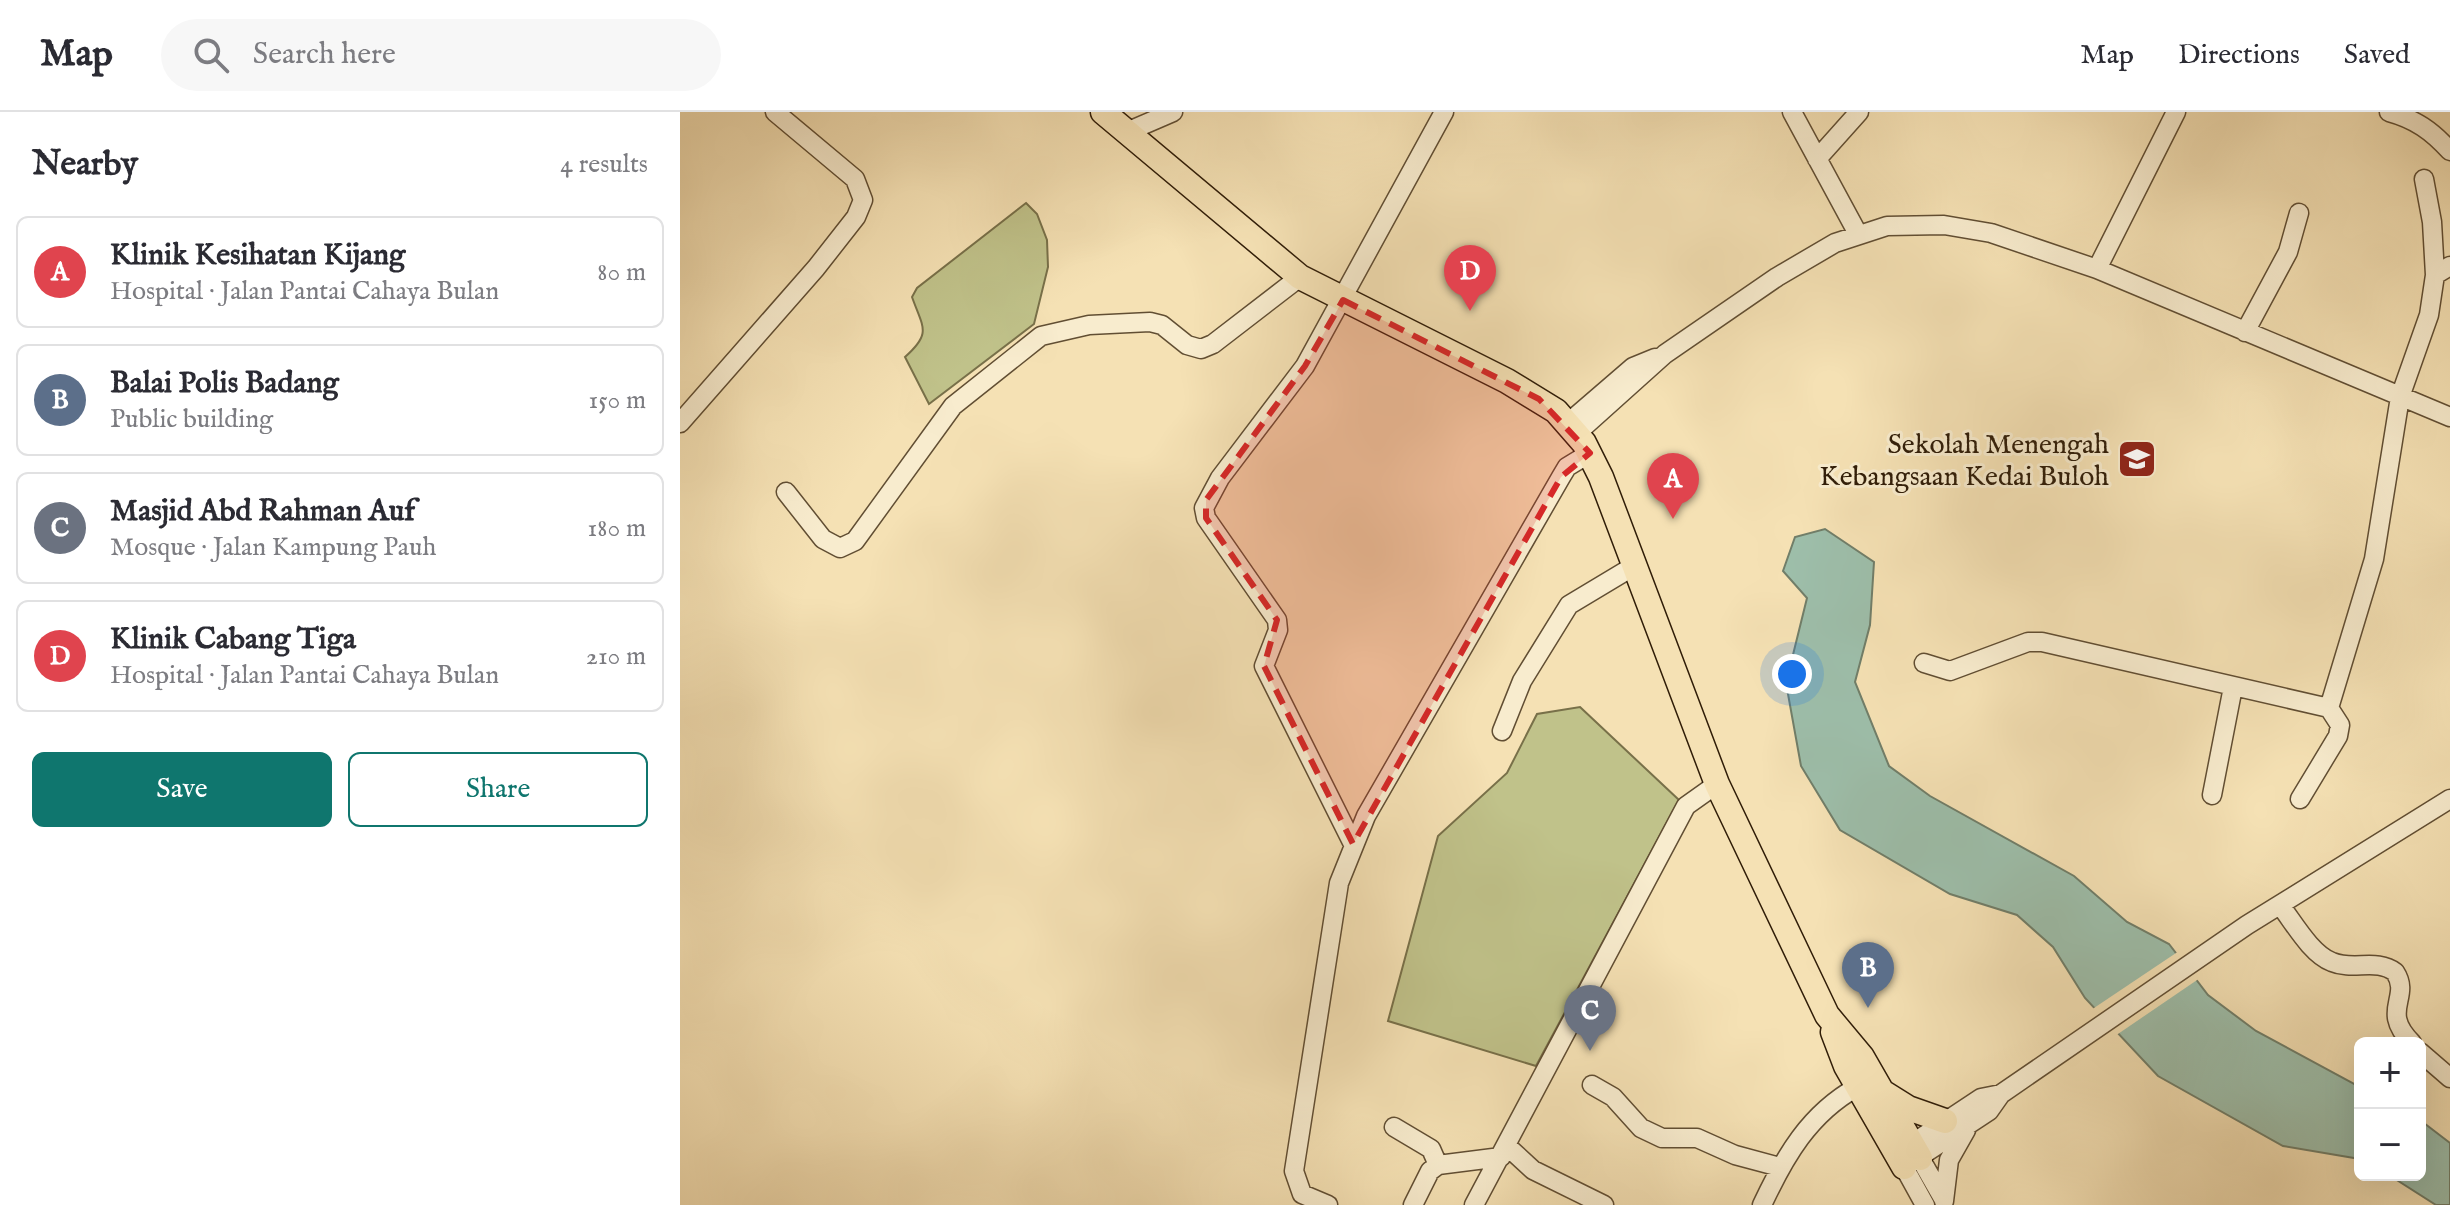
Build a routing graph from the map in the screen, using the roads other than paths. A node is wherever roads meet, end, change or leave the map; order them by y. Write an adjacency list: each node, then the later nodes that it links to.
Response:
1 (775, 112): 22 (street)
2 (1103, 112): 9 (main road)
3 (1173, 112): 9 (street)
4 (1444, 112): 18 (street)
5 (1792, 112): 11 (street)
6 (1859, 112): 11 (street)
7 (2176, 112): 15 (street)
8 (2389, 112): 10 (street)
9 (1129, 131): 17 (main road)
10 (2450, 151)
11 (1817, 159): 14 (street)
12 (2424, 179): 16 (street)
13 (2299, 213): 19 (street)
14 (1858, 234): 15 (street); 23 (street)
15 (2097, 269): 19 (street)
16 (2442, 270): 20 (street)
17 (1300, 277): 18 (main road); 24 (street)
18 (1343, 300): 23 (main road); 34 (street)
19 (2245, 332): 20 (street)
20 (2400, 397): 21 (street); 28 (street)
21 (2450, 417)
22 (680, 423)
23 (1579, 436): 25 (main road); 34 (street)
24 (786, 492)
25 (1634, 566): 29 (street); 30 (main road)
26 (1924, 663): 27 (street)
27 (2233, 687): 28 (street); 31 (street)
28 (2329, 708): 32 (street)
29 (1502, 731)
30 (1717, 784): 40 (main road); 45 (street)
31 (2212, 795)
32 (2300, 799)
33 (2450, 799): 35 (street)
34 (1353, 844): 50 (street)
35 (2280, 905): 36 (street); 41 (street)
36 (2407, 1037)
37 (2426, 1057): 38 (street)
38 (2450, 1078)
39 (1592, 1085): 48 (street)
40 (1868, 1086): 42 (main road); 46 (main road); 48 (street)
41 (2001, 1094): 42 (street); 43 (street)
42 (1945, 1121): 46 (street)
43 (1970, 1124): 46 (street); 49 (street)
44 (1394, 1127): 47 (street)
45 (1504, 1152): 47 (street); 52 (street); 53 (street)
46 (1908, 1156): 49 (street); 55 (street)
47 (1438, 1165): 51 (street)
48 (1780, 1167): 54 (street)
49 (1946, 1203)
50 (1328, 1205)
51 (1413, 1205)
52 (1474, 1205)
53 (1604, 1205)
54 (1762, 1205)
55 (1925, 1205)

